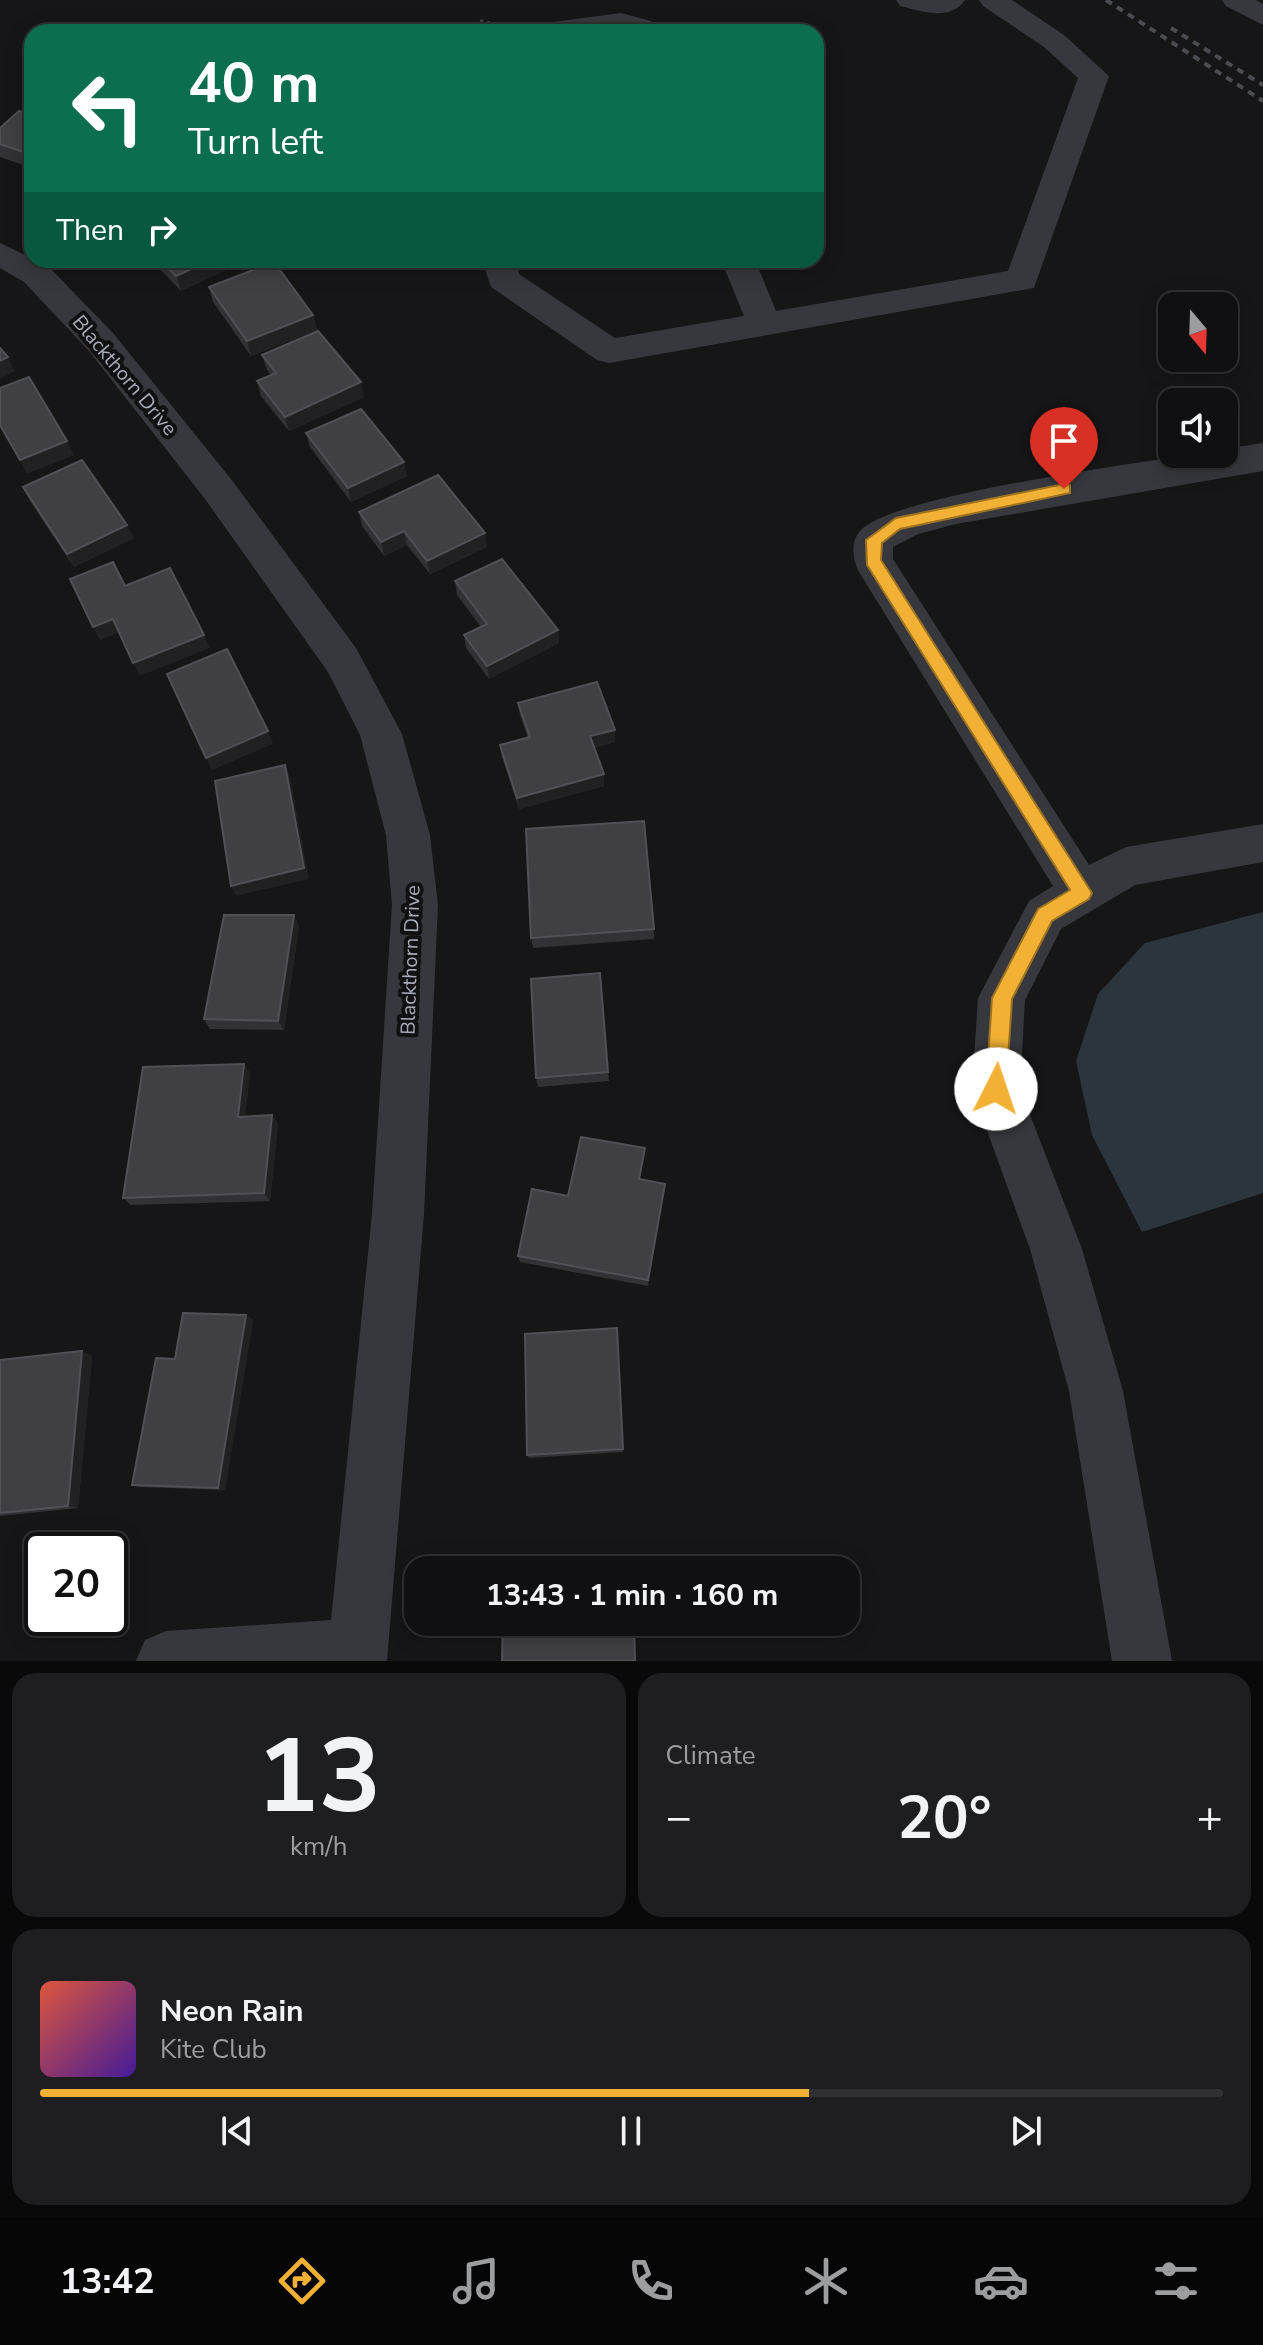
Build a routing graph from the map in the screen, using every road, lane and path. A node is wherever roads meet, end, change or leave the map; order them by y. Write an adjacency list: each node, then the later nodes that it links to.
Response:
1 (910, 0): 2 (street)
2 (951, 0)
3 (993, 0): 15 (street)
4 (1236, 0): 5 (street)
5 (1263, 16)
6 (632, 18): 9 (street)
7 (480, 21): 8 (path)
8 (493, 24)
9 (595, 24)
10 (0, 254): 11 (street, Blackthorn Drive)
11 (24, 267)
12 (25, 268): 19 (street, Blackthorn Drive)
13 (501, 268): 15 (street)
14 (741, 268): 15 (street)
15 (764, 324)
16 (1263, 457): 18 (street)
17 (1263, 843): 18 (street)
18 (1082, 893): 21 (street)
19 (358, 1655): 20 (street)
20 (166, 1661)
21 (1142, 1661)

